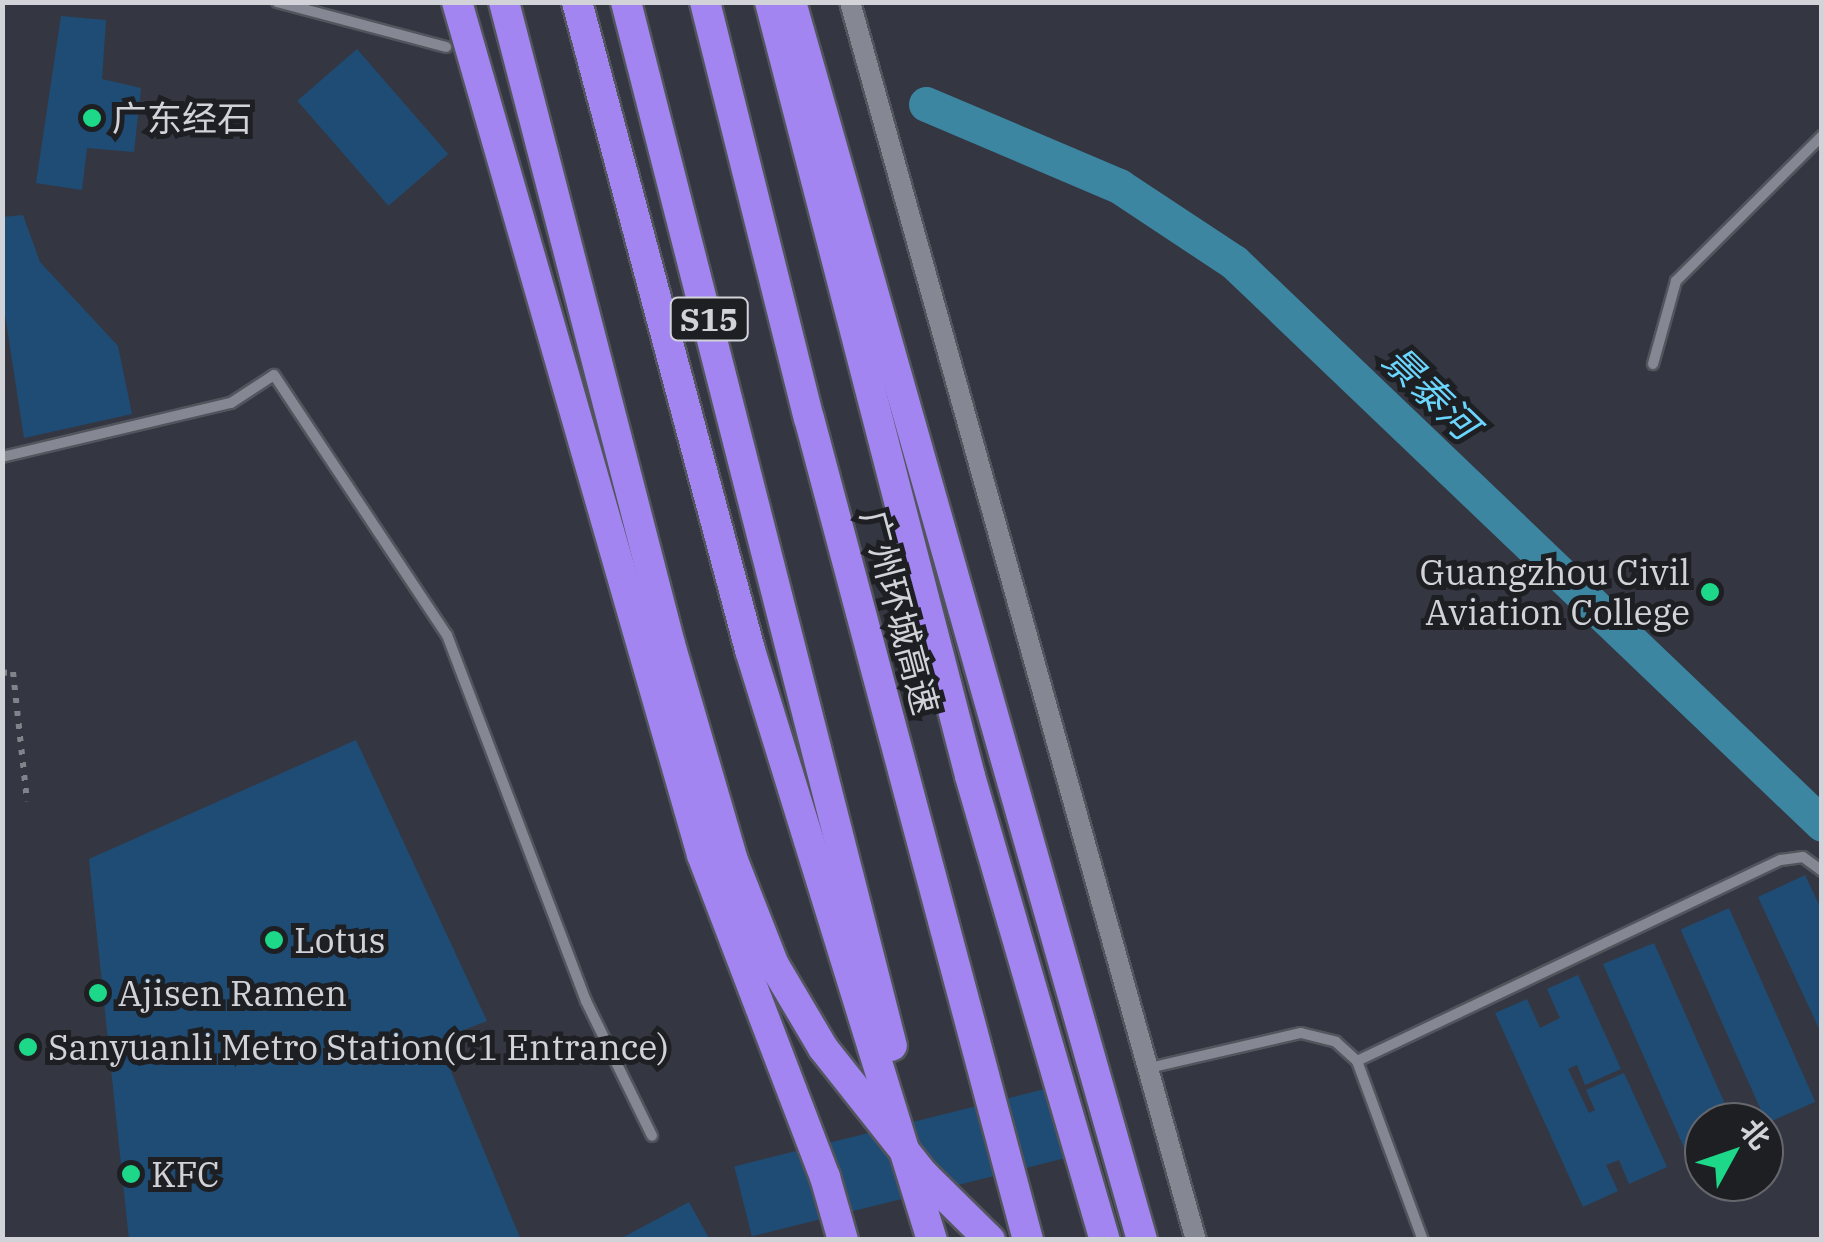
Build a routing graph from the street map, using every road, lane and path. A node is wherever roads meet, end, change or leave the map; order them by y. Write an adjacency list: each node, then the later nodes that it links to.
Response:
1 (277, 2): 10 (street)
2 (457, 2): 20 (highway)
3 (504, 2): 23 (highway)
4 (577, 2): 21 (highway)
5 (626, 2): 22 (highway, S15)
6 (705, 2): 24 (highway, 广州环城高速 / S15)
7 (770, 2): 25 (highway)
8 (792, 2): 26 (highway)
9 (850, 2): 18 (main road)
10 (446, 47)
11 (1822, 136): 12 (street)
12 (1652, 364)
13 (2, 458): 19 (street)
14 (2, 673): 15 (path)
15 (27, 801)
16 (1822, 870): 17 (street)
17 (1357, 1061): 18 (street); 28 (street)
18 (1149, 1068): 27 (main road)
19 (652, 1136)
20 (842, 1240)
21 (932, 1240)
22 (941, 1240)
23 (990, 1240)
24 (1028, 1240)
25 (1105, 1240)
26 (1142, 1240)
27 (1196, 1240)
28 (1423, 1240)

